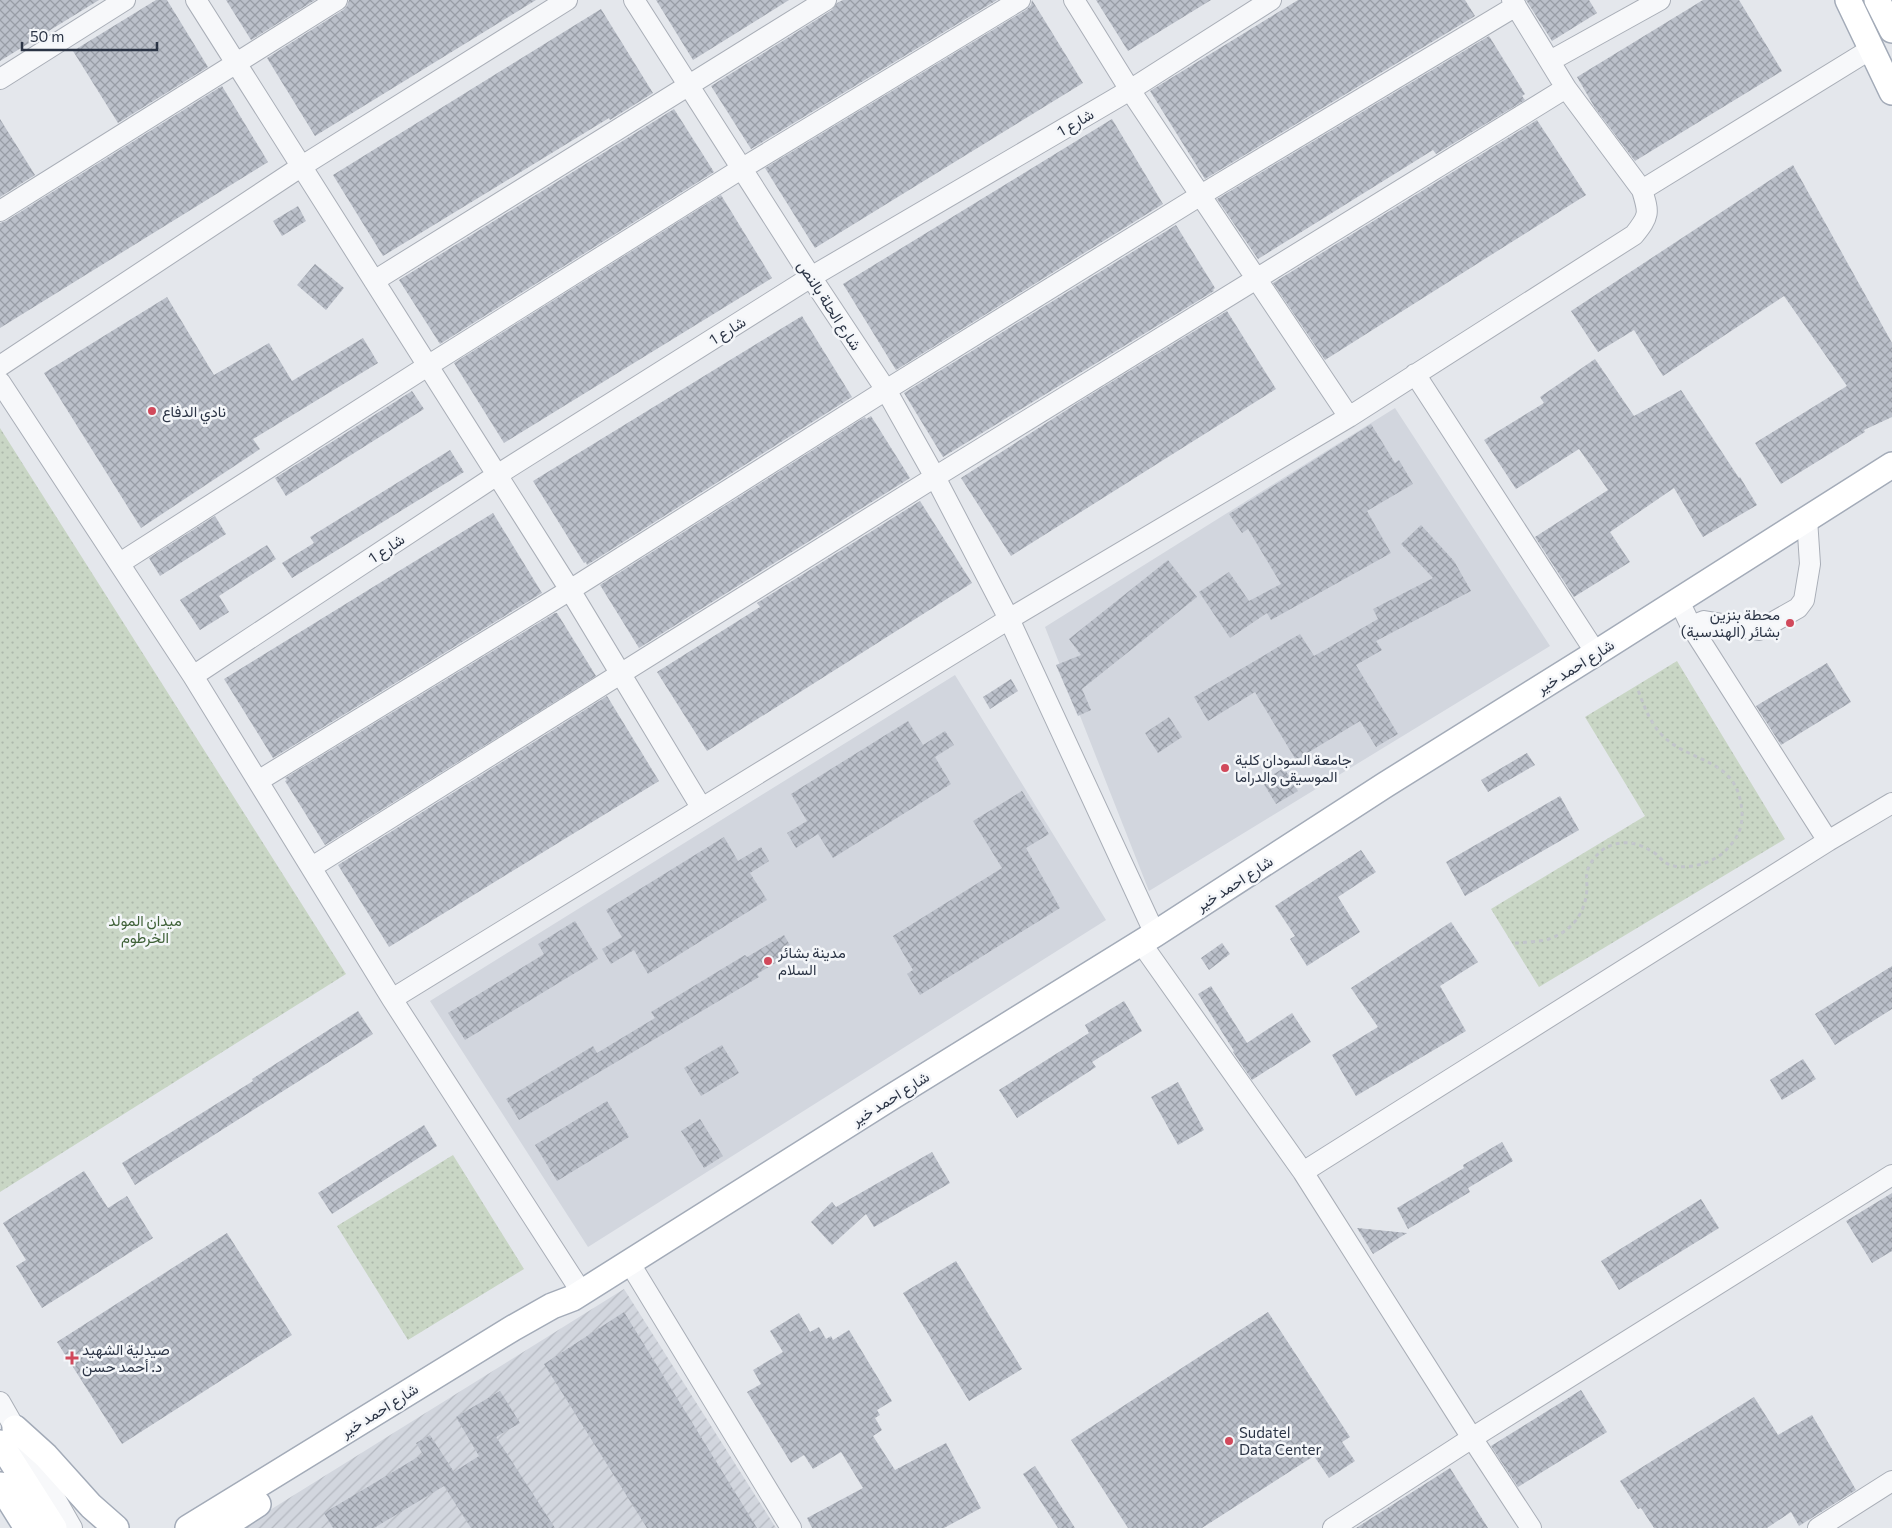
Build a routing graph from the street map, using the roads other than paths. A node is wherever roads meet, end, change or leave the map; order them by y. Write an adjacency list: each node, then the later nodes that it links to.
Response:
1 (125, 0): 18 (street)
2 (196, 0): 17 (street)
3 (337, 0): 17 (street)
4 (567, 0): 23 (street)
5 (634, 0): 19 (street, شارع الحلة بالنص)
6 (826, 0): 19 (street)
7 (1020, 0): 24 (street)
8 (1074, 0): 21 (street)
9 (1271, 0): 21 (street, شارع 1)
10 (1660, 0): 16 (street)
11 (1848, 0): 15 (main road)
12 (1877, 0): 14 (main road)
13 (1514, 3): 16 (street); 26 (street)
14 (1892, 30)
15 (1882, 43): 22 (main road); 25 (street)
16 (1550, 61): 20 (street)
17 (236, 63): 23 (street); 27 (street)
18 (0, 79)
19 (688, 84): 24 (street, شارع الحلة بالنص); 30 (street)
20 (1566, 88): 25 (street); 29 (street)
21 (1130, 90): 26 (street); 28 (street, شارع 1)
22 (1892, 92)
23 (302, 166): 30 (street); 32 (street)
24 (741, 169): 28 (street, شارع الحلة بالنص); 31 (street)
25 (1642, 190): 33 (street)
26 (1201, 195): 29 (street); 35 (street)
27 (0, 212)
28 (811, 277): 35 (street, شارع الحلة بالنص); 38 (street, شارع 1)
29 (1256, 280): 36 (street); 39 (street)
30 (374, 281): 31 (street)
31 (429, 365): 38 (street); 41 (street)
32 (0, 366)
33 (1415, 374): 36 (street); 46 (street)
34 (0, 382): 41 (street)
35 (886, 390): 39 (street, شارع الحلة بالنص); 42 (street)
36 (1348, 417): 44 (street)
37 (1892, 465): 40 (main road, شارع احمد خير)
38 (497, 475): 42 (street); 48 (street, شارع 1)
39 (936, 477): 44 (street, شارع الحلة بالنص); 47 (street)
40 (1807, 519): 43 (main road, شارع احمد خير); 45 (street)
41 (120, 563): 48 (street)
42 (570, 590): 47 (street); 49 (street)
43 (1679, 600): 45 (street); 46 (main road, شارع احمد خير)
44 (1009, 619): 51 (street); 54 (street, شارع الحلة بالنص)
45 (1692, 626): 52 (street)
46 (1596, 653): 54 (main road, شارع احمد خير)
47 (622, 673): 51 (street); 53 (street)
48 (193, 676): 49 (street)
49 (258, 781): 53 (street)
50 (1892, 803): 52 (street)
51 (701, 807): 55 (street)
52 (1828, 841): 56 (street)
53 (312, 867): 55 (street)
54 (1148, 938): 56 (street, شارع الحلة بالنص); 58 (main road, شارع احمد خير)
55 (392, 998): 59 (street)
56 (1303, 1172): 62 (street, شارع الحلة بالنص)
57 (1892, 1175): 62 (street)
58 (629, 1262): 59 (main road, شارع احمد خير); 71 (street)
59 (578, 1296): 69 (main road, شارع احمد خير); 70 (main road, شارع احمد خير)
60 (0, 1402): 61 (street)
61 (7, 1435): 66 (main road); 67 (street); 68 (main road)
62 (1472, 1438): 72 (street); 73 (street, شارع الحلة بالنص)
63 (1892, 1480): 74 (street)
64 (0, 1485): 65 (main road)
65 (12, 1523)
66 (54, 1528)
67 (72, 1528)
68 (116, 1528)
69 (188, 1528)
70 (221, 1528)
71 (790, 1528)
72 (1333, 1528)
73 (1531, 1528)
74 (1818, 1528)

